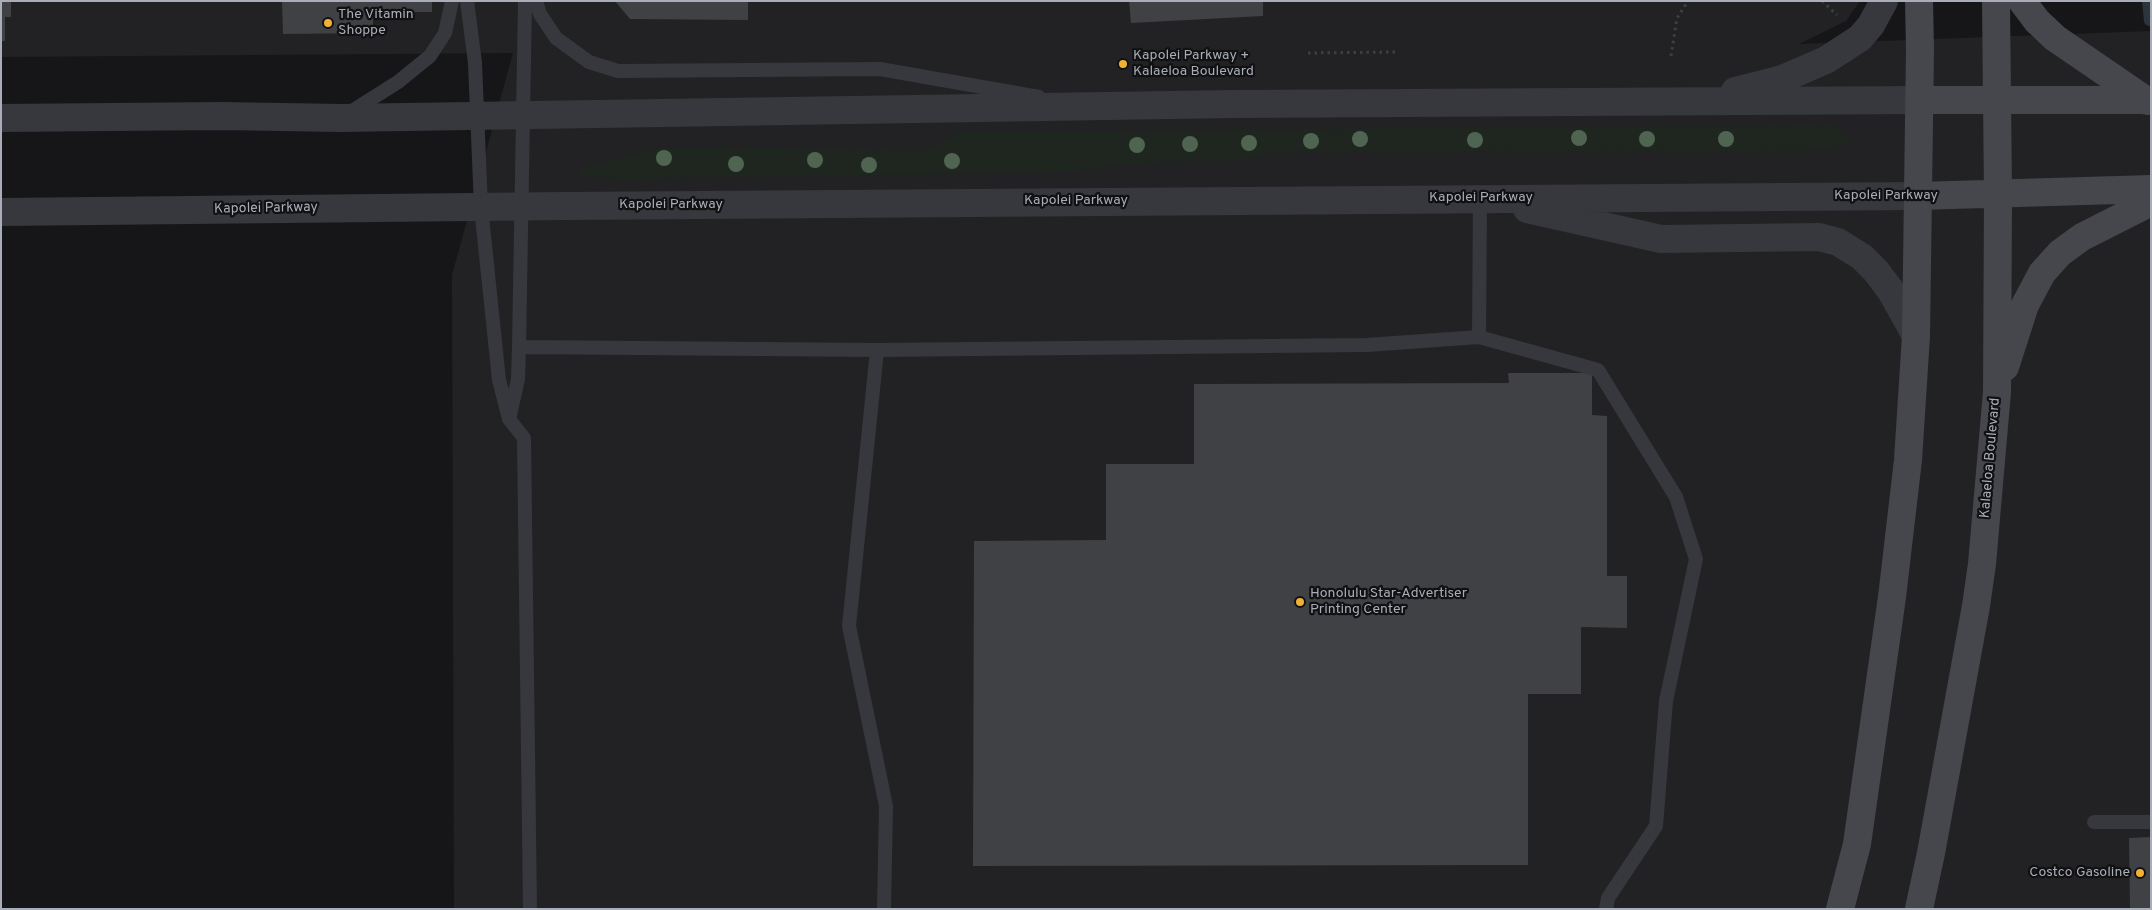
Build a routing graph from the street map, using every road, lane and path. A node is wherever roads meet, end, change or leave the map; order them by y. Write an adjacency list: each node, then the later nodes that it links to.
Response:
1 (452, 1): 23 (lane)
2 (467, 1): 21 (lane)
3 (525, 1): 20 (lane)
4 (536, 1): 19 (lane)
5 (1688, 1): 14 (path)
6 (1822, 1): 11 (path)
7 (1884, 1): 18 (street)
8 (1919, 1): 15 (main road)
9 (1996, 1): 16 (main road, Kalaeloa Boulevard)
10 (2022, 1): 17 (main road)
11 (1839, 17)
12 (1396, 52): 13 (path)
13 (1308, 53)
14 (1671, 56)
15 (1919, 100): 16 (main road); 18 (street); 26 (main road)
16 (1997, 100): 17 (main road); 25 (main road, Kalaeloa Boulevard)
17 (2149, 100)
18 (1686, 102): 19 (street)
19 (1099, 107): 20 (street)
20 (524, 115): 21 (street); 29 (lane)
21 (476, 116): 23 (street); 30 (lane)
22 (1, 118): 23 (street)
23 (342, 118)
24 (2151, 189): 25 (main road, Kapolei Parkway)
25 (1998, 195): 26 (main road, Kapolei Parkway); 36 (main road, Kalaeloa Boulevard)
26 (1918, 196): 27 (street, Kapolei Parkway); 32 (main road)
27 (1480, 198): 29 (street, Kapolei Parkway); 32 (street); 33 (lane)
28 (2151, 202): 36 (main road)
29 (522, 206): 30 (street, Kapolei Parkway); 34 (lane)
30 (481, 207): 31 (street, Kapolei Parkway); 37 (lane)
31 (1, 212)
32 (1916, 336): 43 (main road)
33 (1479, 337): 35 (lane); 42 (lane)
34 (519, 347): 35 (lane); 37 (lane)
35 (877, 350): 41 (lane)
36 (1997, 392): 44 (main road, Kalaeloa Boulevard)
37 (510, 419): 40 (lane)
38 (2094, 822): 39 (lane)
39 (2151, 822)
40 (530, 909)
41 (884, 909)
42 (1606, 909)
43 (1840, 909)
44 (1919, 909)

